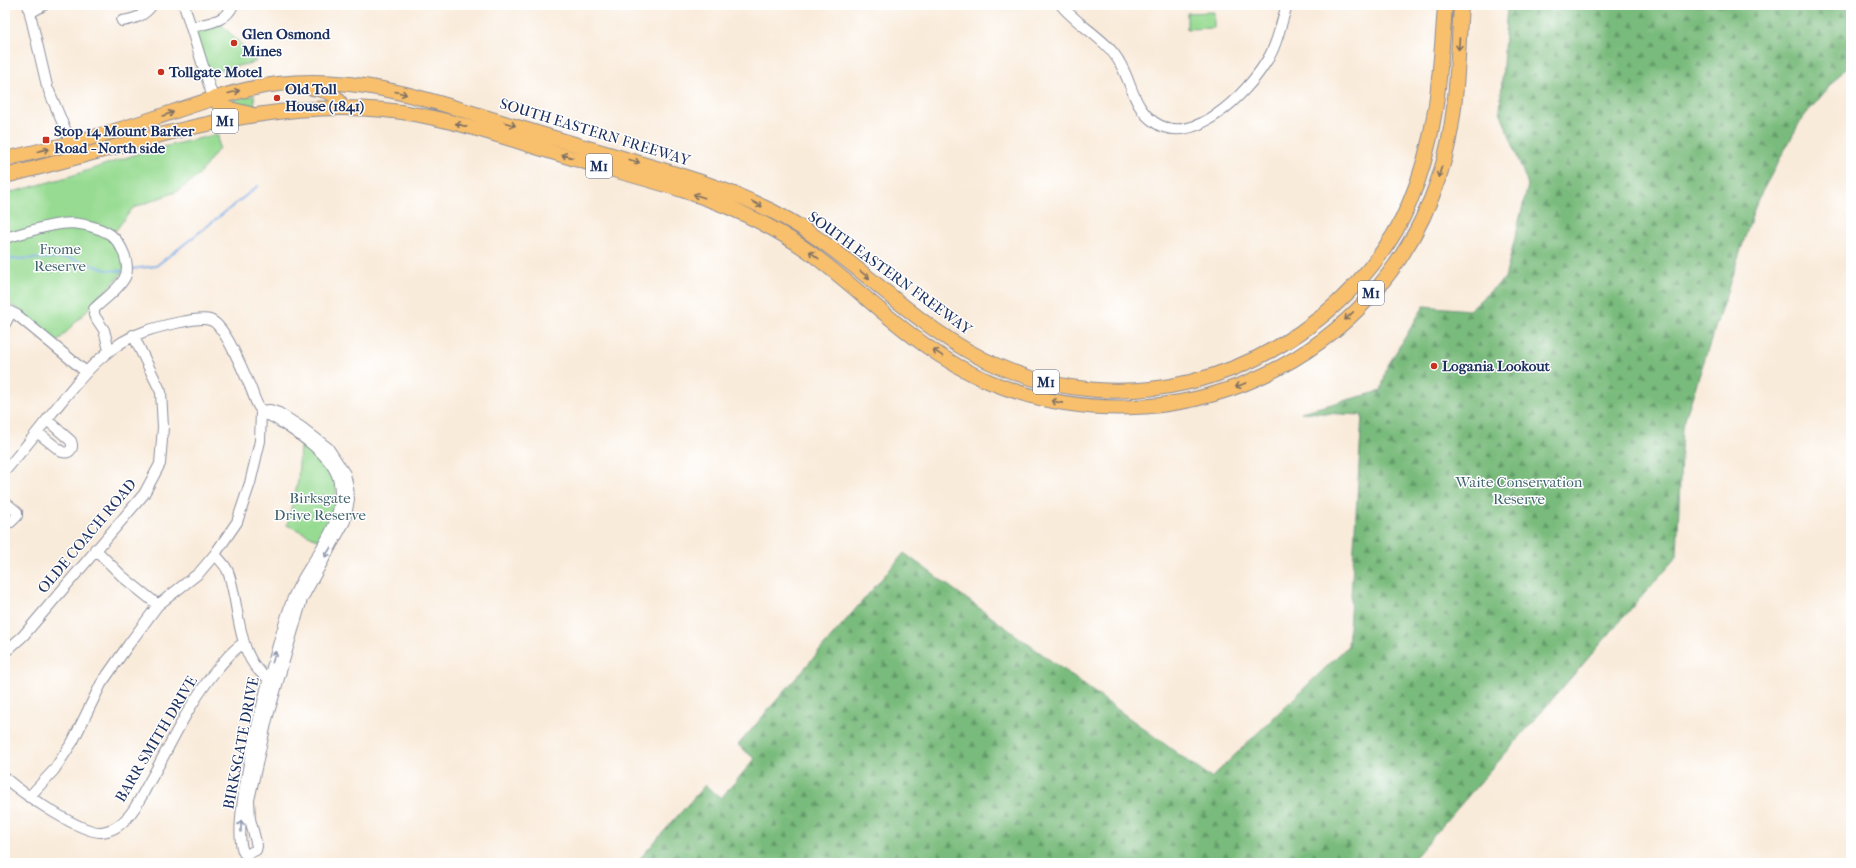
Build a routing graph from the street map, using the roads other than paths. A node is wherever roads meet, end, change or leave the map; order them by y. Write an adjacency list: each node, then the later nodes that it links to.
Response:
1 (44, 5): 9 (street)
2 (152, 5): 10 (street)
3 (184, 5): 11 (street)
4 (233, 5): 11 (street)
5 (1061, 5): 6 (street)
6 (1287, 5)
7 (1445, 5): 12 (highway, SOUTH EASTERN FREEWAY / M1, one-way to 7)
8 (1461, 5): 14 (highway, SOUTH EASTERN FREEWAY / M1, one-way to 14)
9 (29, 9): 17 (street)
10 (122, 21)
11 (192, 27): 13 (street)
12 (280, 84): 13 (highway, M1, one-way to 12); 14 (highway)
13 (213, 98): 15 (highway); 16 (highway); 17 (highway, M1, one-way to 13)
14 (343, 107): 15 (highway, M1)
15 (256, 116): 16 (highway, M1)
16 (194, 127): 19 (highway, M1)
17 (71, 143): 18 (highway, M1, one-way to 17)
18 (5, 159)
19 (5, 176)
20 (5, 238): 24 (street)
21 (8, 310): 22 (street); 25 (street)
22 (5, 324)
23 (133, 335): 24 (street); 26 (street); 32 (street, OLDE COACH ROAD)
24 (109, 350): 25 (street)
25 (86, 372): 27 (street)
26 (261, 411): 33 (street); 37 (street, BIRKSGATE DRIVE, one-way to 26); 38 (street, BIRKSGATE DRIVE, one-way to 38)
27 (47, 420): 28 (street); 28 (street)
28 (37, 432): 29 (street)
29 (5, 471)
30 (5, 502): 31 (street)
31 (5, 519)
32 (95, 549): 34 (street); 36 (street, OLDE COACH ROAD)
33 (215, 554): 34 (street); 35 (street)
34 (158, 605): 40 (street)
35 (244, 643): 37 (street); 40 (street, BARR SMITH DRIVE)
36 (5, 652)
37 (268, 679): 38 (street); 38 (street, BIRKSGATE DRIVE, one-way to 37)
38 (278, 682)
39 (5, 778): 40 (street, BARR SMITH DRIVE)
40 (29, 797)

